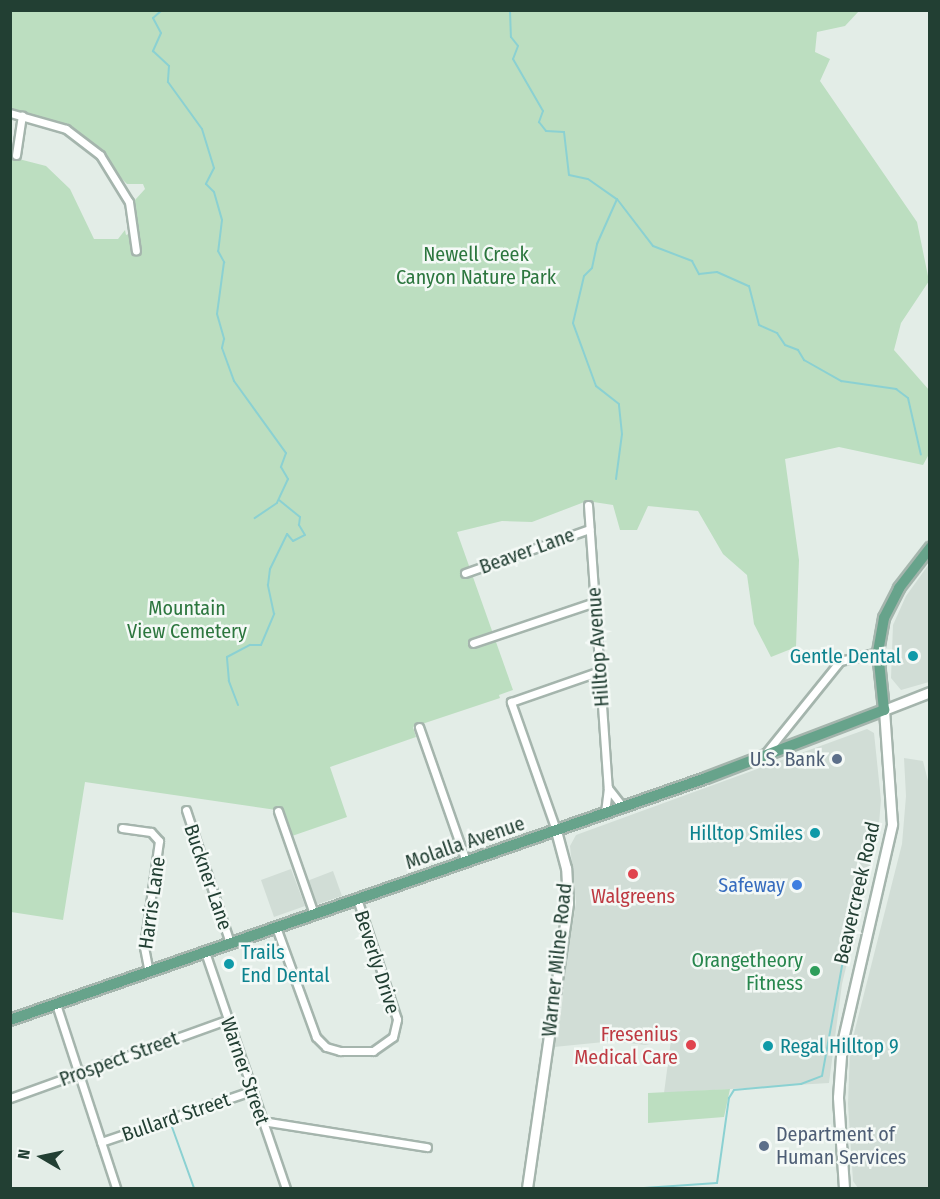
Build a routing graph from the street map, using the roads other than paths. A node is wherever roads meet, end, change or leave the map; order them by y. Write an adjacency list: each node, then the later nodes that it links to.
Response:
1 (10, 113): 2 (street)
2 (22, 115): 3 (street); 4 (street)
3 (16, 155)
4 (136, 251)
5 (588, 505): 6 (street, Hilltop Avenue)
6 (589, 529): 8 (street, Beaver Lane); 9 (street, Hilltop Avenue)
7 (930, 548): 11 (main road, Beavercreek Road)
8 (465, 573)
9 (595, 602): 10 (street); 12 (street, Hilltop Avenue)
10 (473, 643)
11 (878, 652): 14 (main road, Beavercreek Road); 16 (street)
12 (600, 671): 17 (street, Hilltop Avenue); 23 (street, Warner Milne Road)
13 (930, 693): 14 (main road, Molalla Avenue)
14 (884, 710): 16 (main road, Molalla Avenue); 43 (main road, Beavercreek Road)
15 (419, 727): 24 (street)
16 (764, 756): 18 (main road, Molalla Avenue)
17 (608, 788): 18 (street); 21 (street, Hilltop Avenue)
18 (623, 807): 21 (main road, Molalla Avenue)
19 (186, 810): 28 (street, Buckner Lane)
20 (278, 811): 26 (street)
21 (604, 813): 23 (main road, Molalla Avenue)
22 (122, 828): 30 (street, Harris Lane)
23 (556, 830): 24 (main road, Molalla Avenue); 42 (main road, Warner Milne Road)
24 (466, 861): 25 (main road, Molalla Avenue)
25 (357, 899): 26 (main road, Molalla Avenue); 27 (street, Beverly Drive)
26 (314, 914): 27 (main road, Molalla Avenue)
27 (276, 927): 28 (main road, Molalla Avenue)
28 (230, 943): 29 (main road, Molalla Avenue)
29 (205, 952): 30 (main road, Molalla Avenue); 33 (street, Warner Street)
30 (149, 972): 31 (main road, Molalla Avenue)
31 (56, 1004): 32 (main road, Molalla Avenue); 34 (street)
32 (10, 1020)
33 (226, 1020): 34 (street, Prospect Street); 35 (street, Warner Street)
34 (78, 1074): 36 (street, Prospect Street); 38 (street)
35 (252, 1091): 37 (street, Warner Street); 38 (street, Bullard Street)
36 (10, 1098)
37 (262, 1121): 39 (street); 41 (street, Warner Street)
38 (100, 1142): 40 (street)
39 (427, 1147)
40 (116, 1188)
41 (286, 1188)
42 (527, 1188)
43 (844, 1188)

